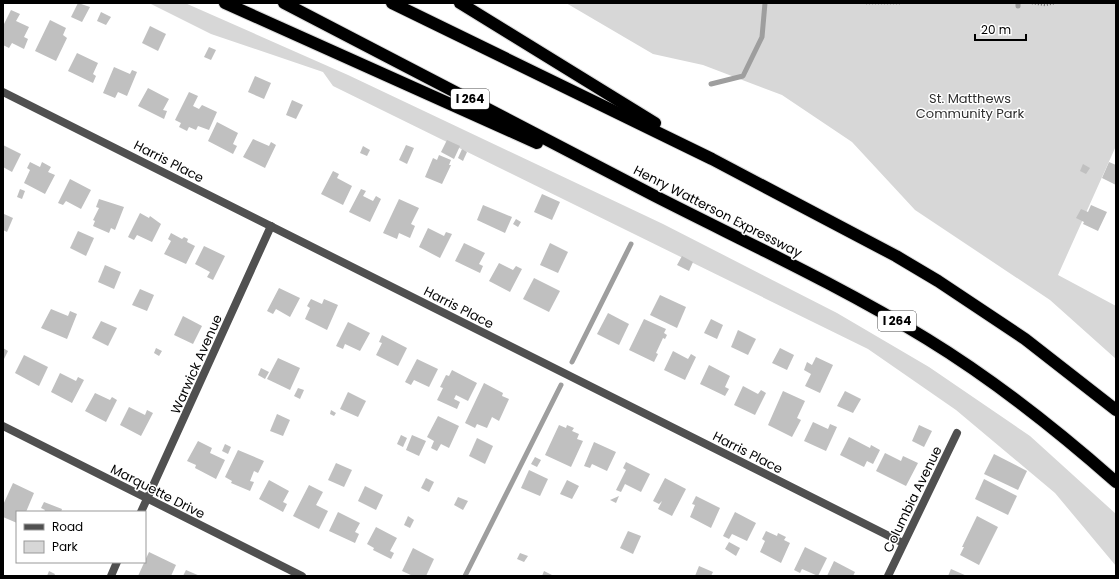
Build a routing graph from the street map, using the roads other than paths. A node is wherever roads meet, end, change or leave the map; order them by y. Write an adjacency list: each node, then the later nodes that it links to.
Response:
1 (225, 3): 7 (highway)
2 (284, 3): 7 (highway, Henry Watterson Expressway / I 264)
3 (392, 3): 6 (highway)
4 (460, 3): 6 (highway)
5 (3, 92): 8 (street, Harris Place)
6 (712, 159): 9 (highway)
7 (655, 196): 12 (highway, Henry Watterson Expressway / I 264)
8 (271, 226): 13 (street, Warwick Avenue); 15 (street, Harris Place)
9 (1116, 410)
10 (3, 426): 13 (street, Marquette Drive)
11 (957, 433): 15 (street, Columbia Avenue)
12 (1116, 482)
13 (147, 499): 14 (street, Warwick Avenue); 18 (street, Marquette Drive)
14 (141, 511)
15 (903, 543): 19 (street, Columbia Avenue)
16 (117, 563): 17 (street)
17 (111, 576)
18 (302, 576)
19 (888, 576)

